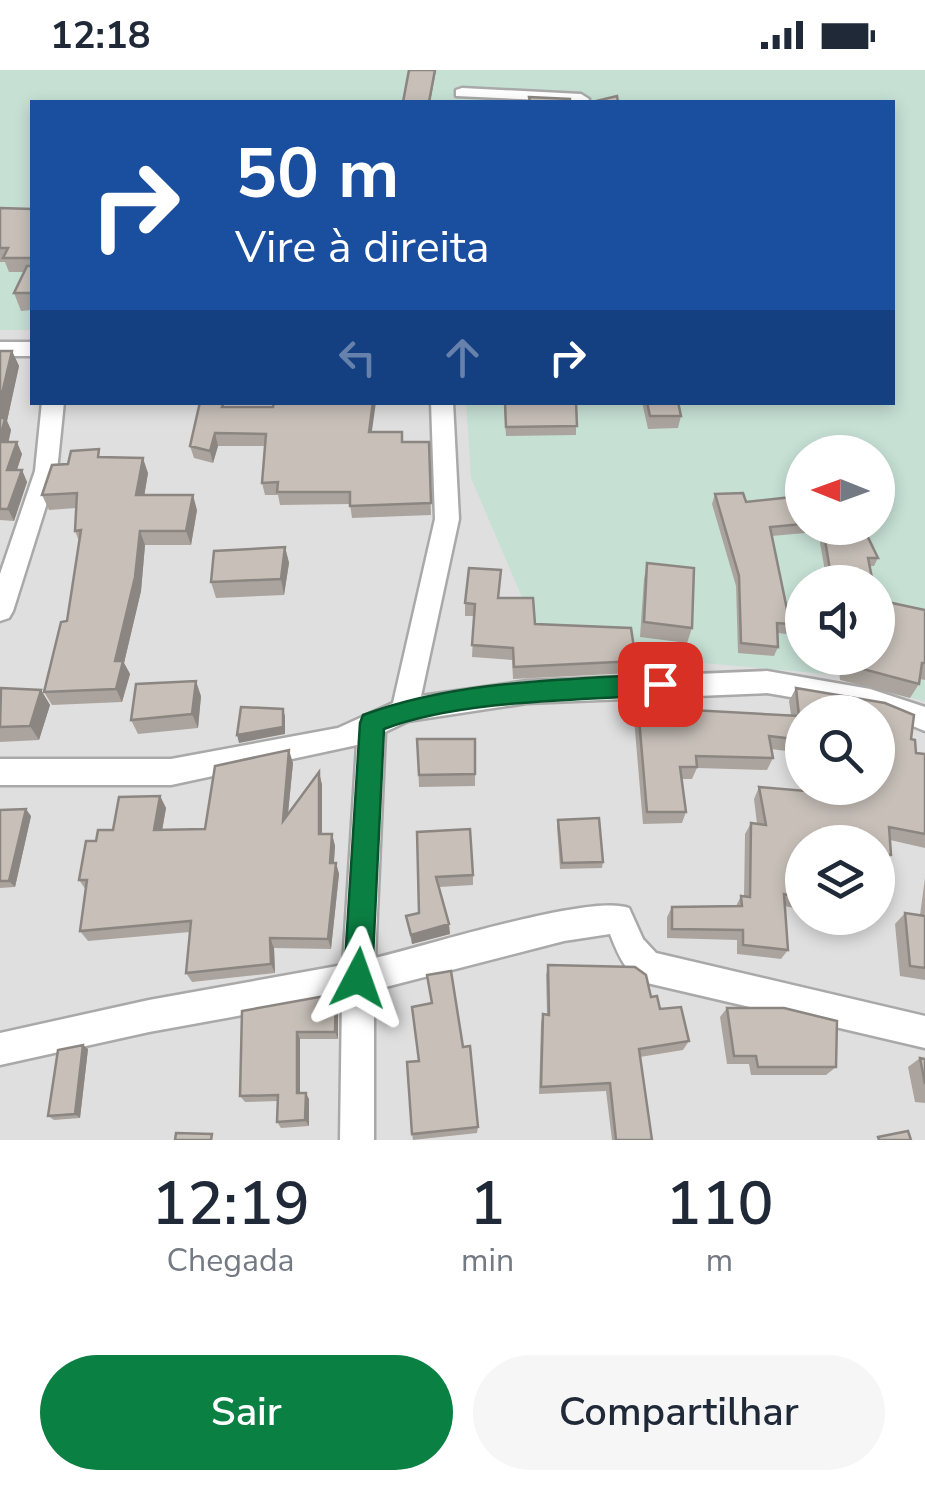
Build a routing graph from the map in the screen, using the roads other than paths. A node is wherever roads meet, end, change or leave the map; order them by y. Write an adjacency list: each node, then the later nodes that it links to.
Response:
1 (458, 70): 2 (street)
2 (462, 98): 3 (street)
3 (582, 99)
4 (30, 349): 5 (street)
5 (0, 350)
6 (54, 405): 8 (street)
7 (442, 405): 9 (street)
8 (0, 610)
9 (404, 710): 10 (street); 11 (street)
10 (925, 718)
11 (372, 723): 12 (street); 13 (street)
12 (0, 772)
13 (358, 978): 14 (street); 15 (street); 16 (street)
14 (925, 1032)
15 (0, 1049)
16 (357, 1140)

